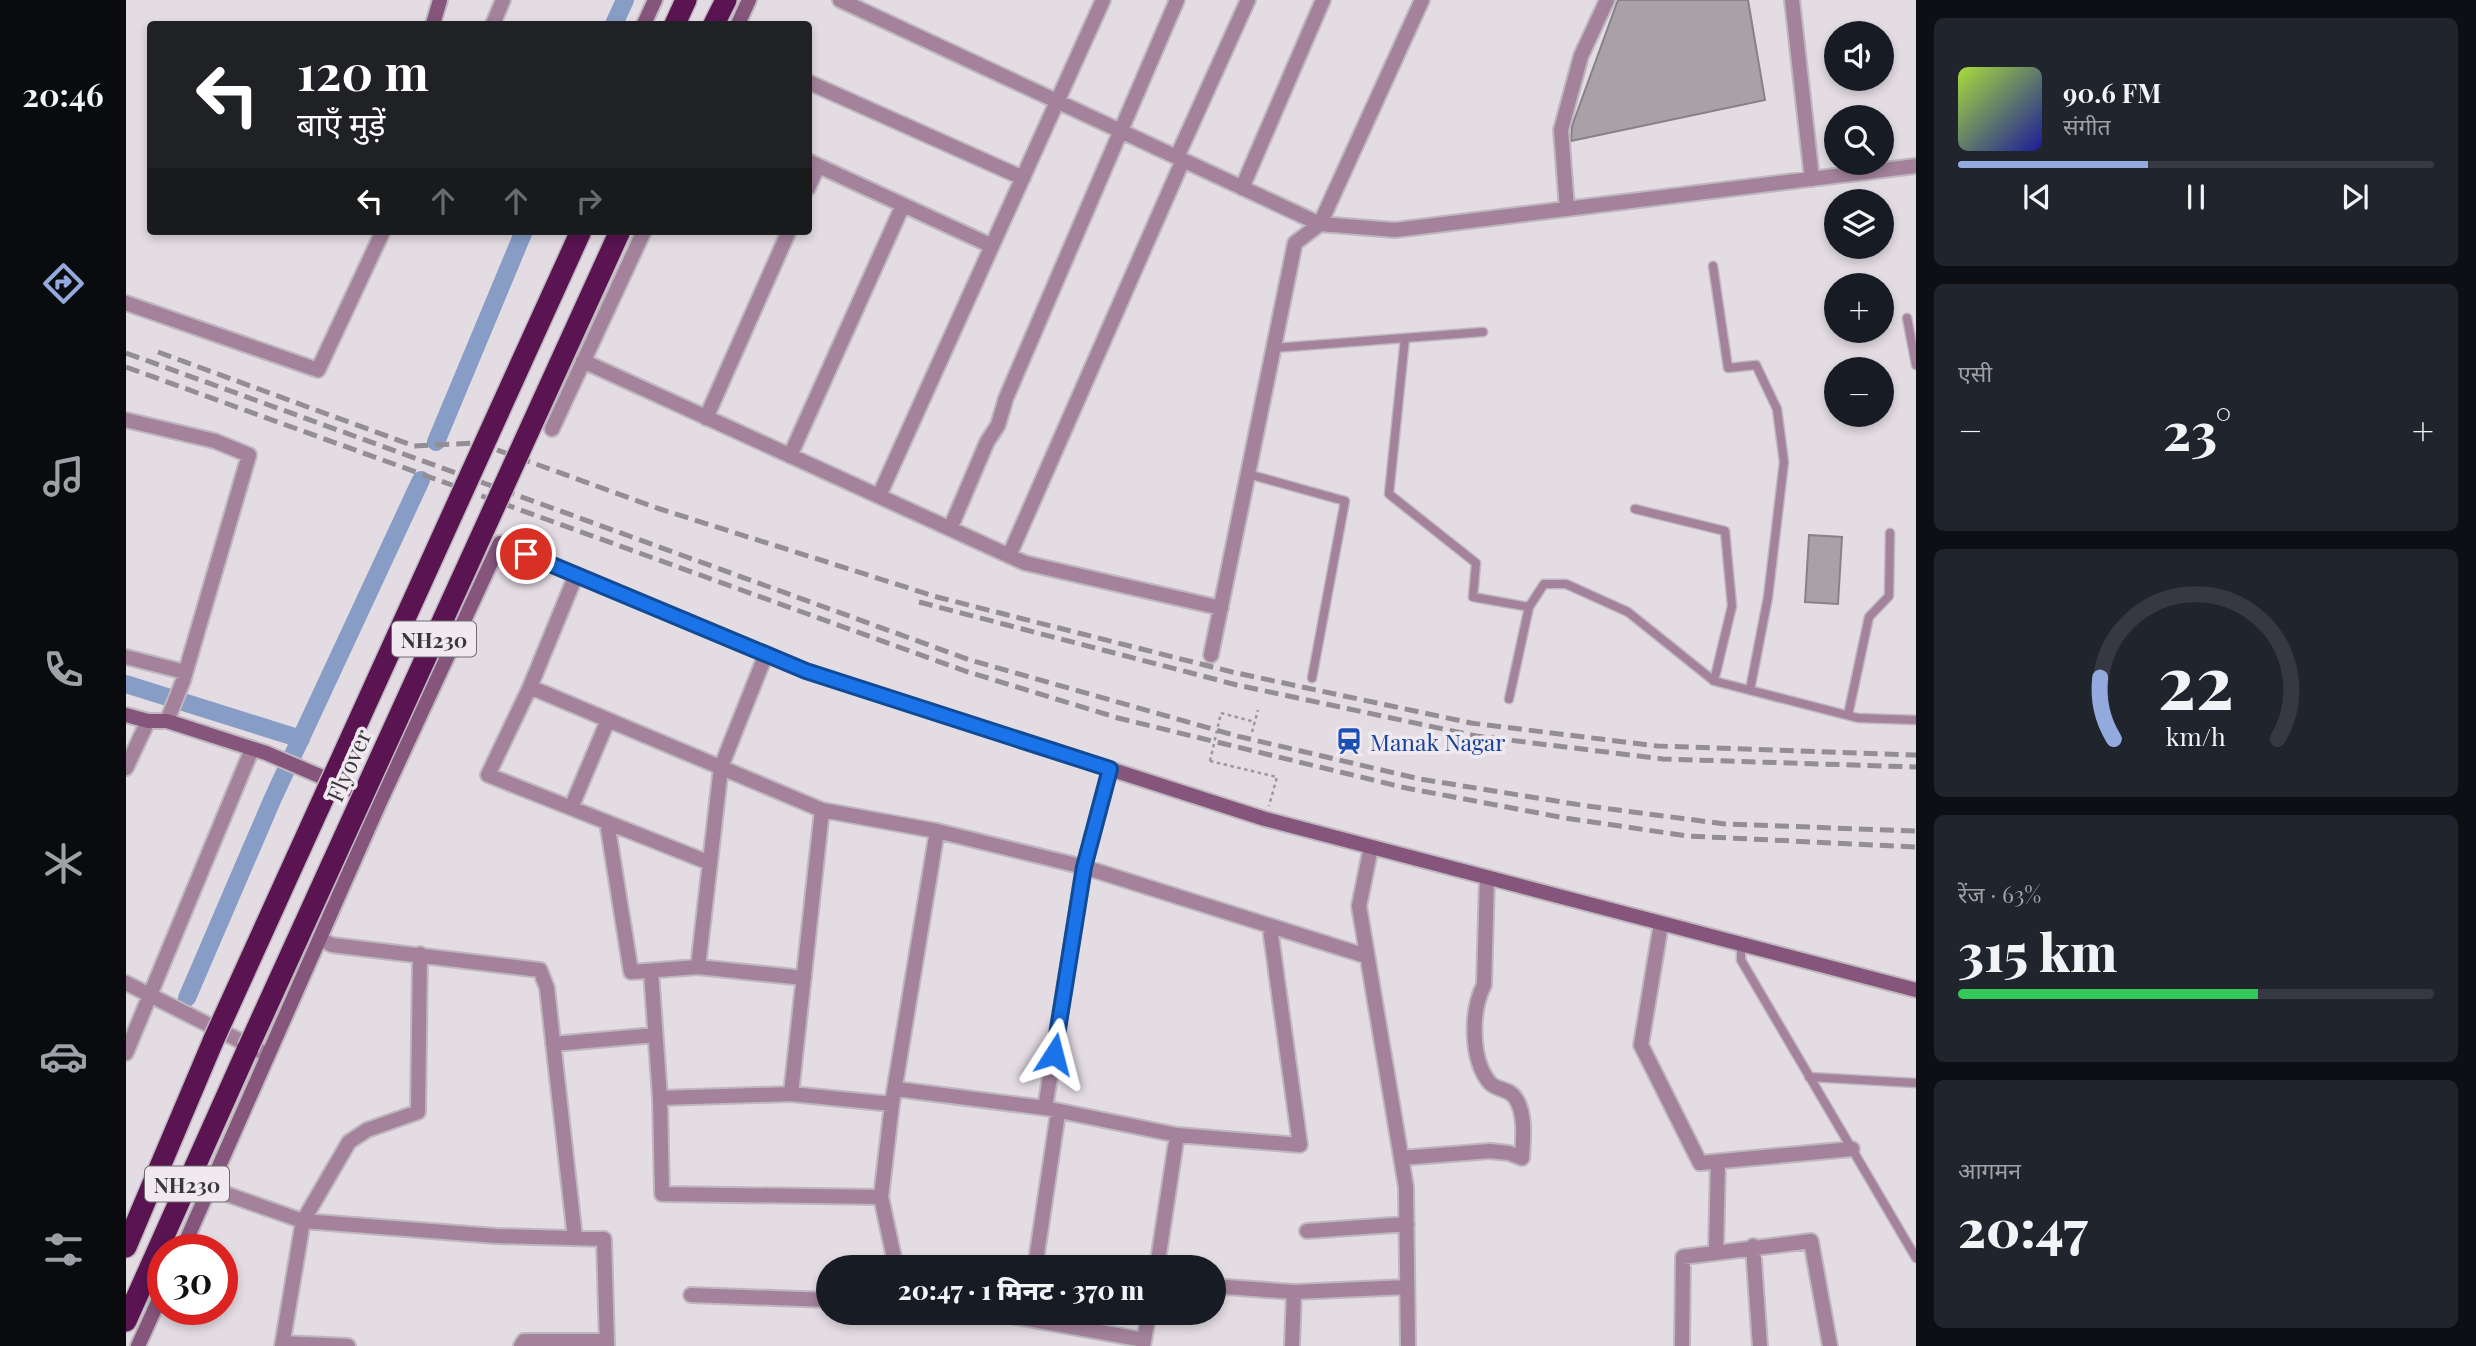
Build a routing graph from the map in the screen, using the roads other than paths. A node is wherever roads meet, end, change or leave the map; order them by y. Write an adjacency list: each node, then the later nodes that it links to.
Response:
1 (440, 0): 15 (street)
2 (503, 0): 16 (street)
3 (655, 0): 17 (street)
4 (686, 0): 18 (highway)
5 (726, 0): 19 (highway)
6 (749, 0): 20 (street)
7 (840, 0): 22 (street)
8 (1177, 0): 23 (street)
9 (1248, 0): 24 (street)
10 (1323, 0): 29 (street)
11 (1422, 0): 32 (street)
12 (1607, 0): 31 (street)
13 (1792, 0): 28 (street)
14 (1099, 1): 22 (street)
15 (434, 21)
16 (493, 21)
17 (645, 21)
18 (676, 21)
19 (716, 21)
20 (739, 21)
21 (812, 84): 27 (street)
22 (1058, 102): 23 (street); 27 (street)
23 (1120, 131): 24 (street); 54 (street)
24 (1180, 159): 29 (street); 56 (street)
25 (813, 164): 30 (street)
26 (1916, 166): 28 (street)
27 (1023, 178): 38 (street)
28 (1812, 179): 31 (street)
29 (1242, 188): 32 (street)
30 (904, 205): 38 (street); 50 (street)
31 (1567, 209): 32 (street)
32 (1320, 224): 44 (street)
33 (381, 235): 40 (street)
34 (579, 235): 123 (highway, Flyover / NH230, bridge)
35 (618, 235): 102 (highway, Flyover / NH230, bridge)
36 (642, 235): 45 (street)
37 (787, 235): 47 (street)
38 (992, 246): 52 (street)
39 (1713, 266): 67 (lane)
40 (126, 303)
41 (1907, 318): 46 (lane)
42 (1483, 332): 43 (lane)
43 (1405, 338): 44 (lane); 58 (lane)
44 (1274, 348): 51 (street)
45 (583, 361): 47 (street); 49 (street)
46 (1916, 365)
47 (706, 418): 50 (street)
48 (126, 419): 63 (street)
49 (552, 429)
50 (790, 456): 52 (street)
51 (1248, 474): 59 (street); 64 (lane)
52 (879, 496): 54 (street)
53 (1635, 509): 65 (lane)
54 (950, 529): 56 (street)
55 (1891, 533): 70 (lane)
56 (1009, 556): 59 (street)
57 (576, 575): 60 (street); 66 (street); 79 (street)
58 (1529, 607): 65 (lane); 68 (lane)
59 (1221, 608): 61 (street)
60 (766, 654): 76 (street); 78 (street)
61 (1211, 655)
62 (126, 657): 63 (street)
63 (184, 677): 71 (street)
64 (1312, 678)
65 (1714, 681): 67 (lane)
66 (530, 687): 72 (street); 80 (street)
67 (1750, 690): 70 (lane)
68 (1509, 699)
69 (126, 715): 74 (street)
70 (1848, 715): 73 (lane)
71 (168, 717): 74 (street); 75 (street)
72 (608, 720): 76 (street); 80 (street)
73 (1916, 720)
74 (148, 721): 77 (street)
75 (259, 751): 79 (street); 99 (street)
76 (721, 767): 81 (street); 85 (street)
77 (126, 768)
78 (1110, 769): 84 (street); 86 (street)
79 (380, 802): 90 (street)
80 (571, 808): 82 (street)
81 (822, 810): 83 (street); 96 (street)
82 (607, 822): 85 (street); 95 (street)
83 (937, 831): 86 (street); 106 (street)
84 (1371, 847): 87 (street); 93 (street)
85 (710, 863): 94 (street)
86 (1084, 867): 89 (street); 110 (street)
87 (1487, 878): 88 (street); 113 (street)
88 (1661, 924): 91 (street); 114 (street)
89 (1270, 929): 93 (street); 111 (street)
90 (320, 939): 92 (street); 102 (street)
91 (1741, 945): 98 (street); 104 (lane)
92 (420, 954): 101 (street); 117 (street)
93 (1366, 956): 113 (street)
94 (698, 967): 95 (street); 96 (street)
95 (651, 971): 100 (street)
96 (804, 978): 107 (street)
97 (126, 983): 99 (street)
98 (1916, 990)
99 (150, 994): 102 (street); 103 (street)
100 (655, 1035): 101 (street); 108 (street)
101 (553, 1044): 121 (street)
102 (258, 1051): 115 (street); 134 (highway, Flyover / NH230)
103 (126, 1053)
104 (1809, 1077): 105 (lane); 112 (lane)
105 (1916, 1083)
106 (896, 1089): 109 (street); 110 (street)
107 (791, 1094): 108 (street); 109 (street)
108 (660, 1098): 116 (street)
109 (892, 1104): 116 (street)
110 (1051, 1110): 111 (street); 126 (street)
111 (1177, 1135): 127 (street)
112 (1852, 1149): 114 (street); 128 (lane)
113 (1401, 1158): 118 (street)
114 (1718, 1161): 124 (street)
115 (209, 1188): 117 (street); 120 (street)
116 (881, 1197): 125 (street)
117 (303, 1221): 121 (street); 140 (street)
118 (1407, 1224): 119 (street); 130 (street)
119 (1307, 1231)
120 (189, 1234)
121 (575, 1238): 139 (street)
122 (1753, 1246): 124 (street); 147 (street); 148 (street)
123 (126, 1248)
124 (1716, 1251): 146 (street)
125 (893, 1255)
126 (1036, 1255)
127 (1159, 1255)
128 (1916, 1258)
129 (1226, 1287): 131 (street)
130 (1407, 1287): 131 (street); 145 (street)
131 (1294, 1292): 144 (street)
132 (691, 1295): 133 (street)
133 (816, 1300)
134 (126, 1321)
135 (148, 1325): 141 (street)
136 (1068, 1325): 138 (street)
137 (1146, 1325): 138 (street)
138 (1143, 1343)
139 (607, 1344): 143 (street)
140 (282, 1345): 142 (street)
141 (138, 1346)
142 (348, 1346)
143 (521, 1346)
144 (1292, 1346)
145 (1408, 1346)
146 (1682, 1346)
147 (1760, 1346)
148 (1830, 1346)

